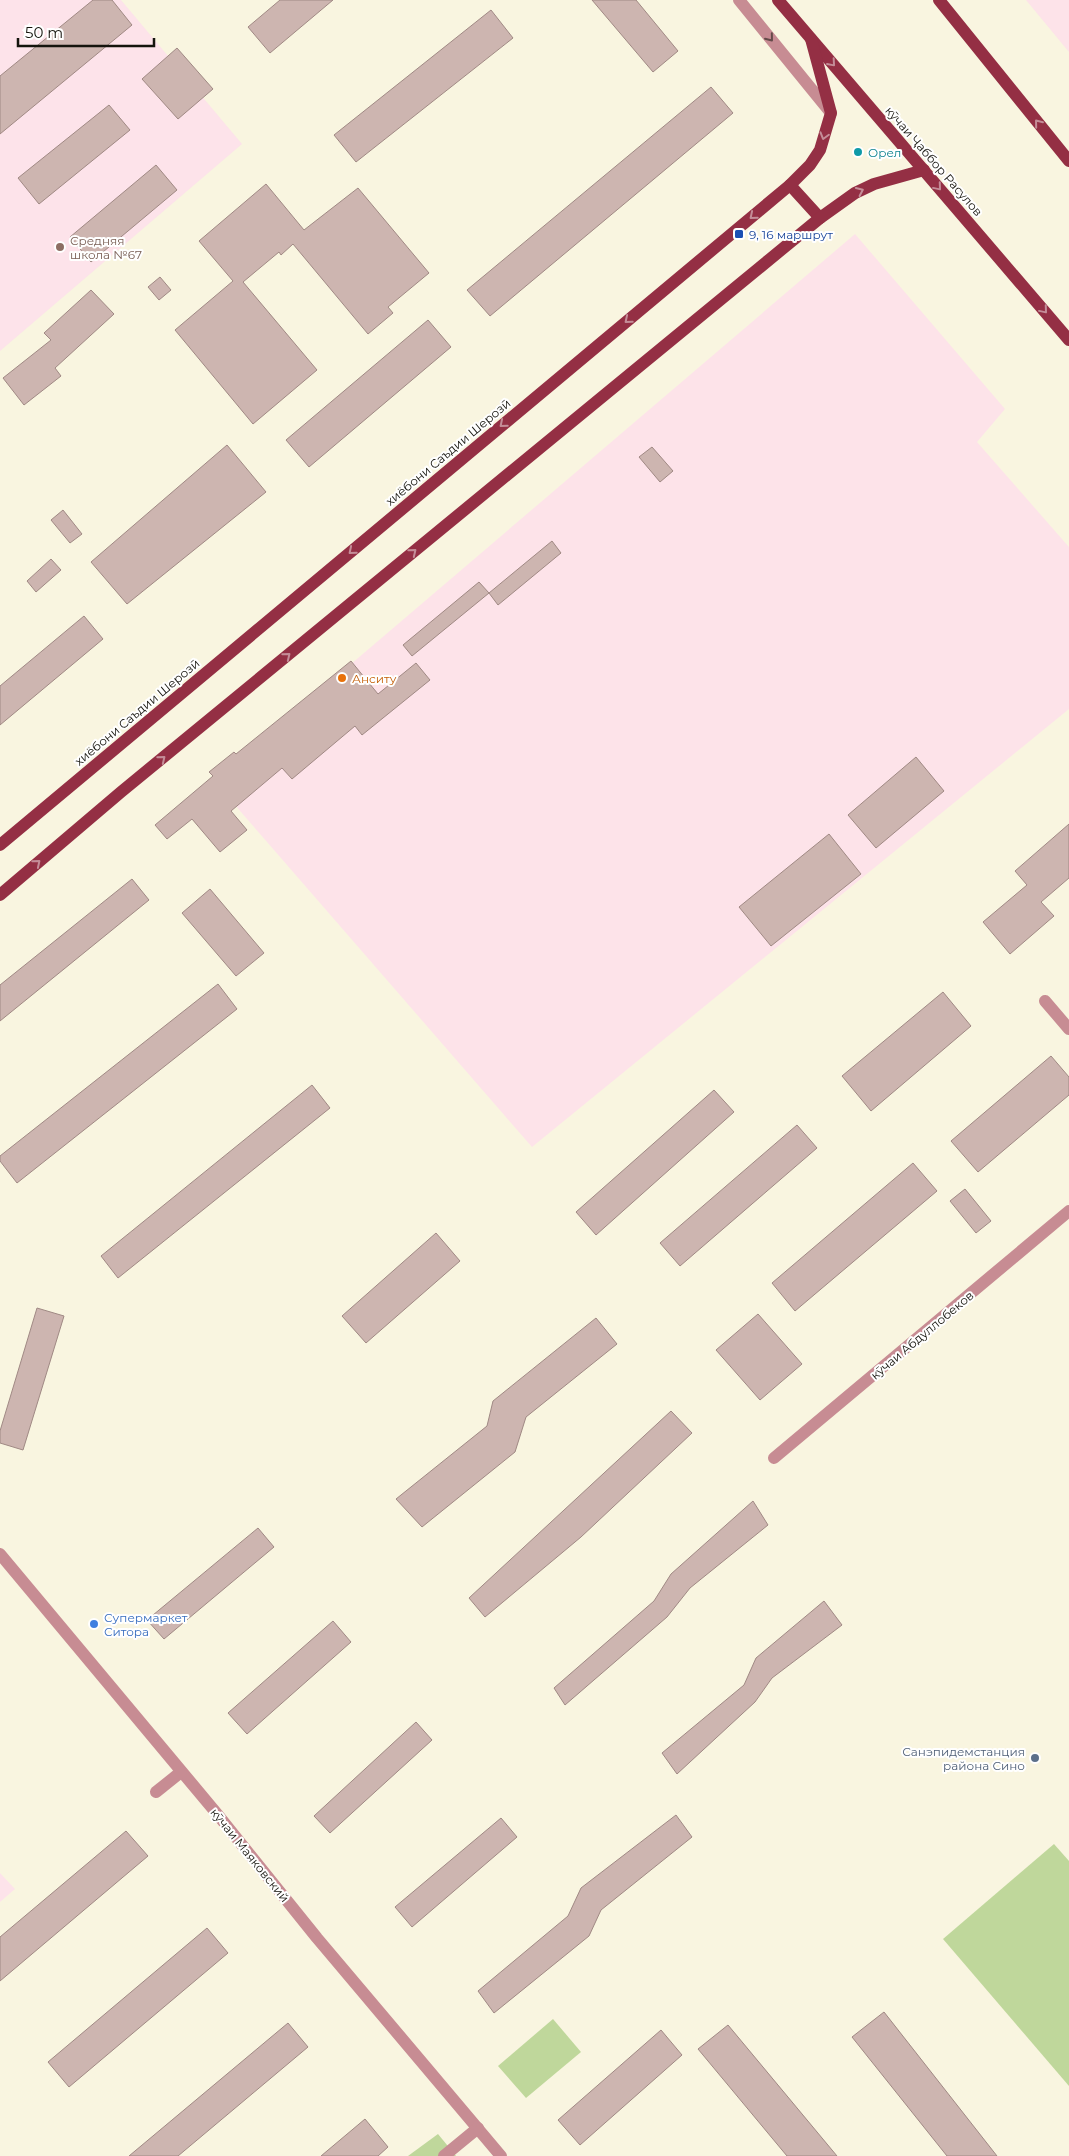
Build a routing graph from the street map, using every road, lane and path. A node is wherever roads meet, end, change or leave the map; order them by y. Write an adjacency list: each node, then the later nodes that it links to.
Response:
1 (739, 0): 5 (street, one-way to 5)
2 (778, 0): 4 (main road, кӯчаи Ҷаббор Расулов)
3 (939, 0): 6 (main road, one-way to 3)
4 (811, 39): 5 (main road); 7 (main road, кӯчаи Ҷаббор Расулов, one-way to 7)
5 (831, 113): 8 (main road, хиёбони Саъдии Шерозӣ, one-way to 8)
6 (1069, 162)
7 (924, 170): 9 (main road, one-way to 7); 10 (main road, кӯчаи Ҷаббор Расулов, one-way to 10)
8 (790, 185): 9 (main road); 11 (main road, хиёбони Саъдии Шерозӣ, one-way to 11)
9 (820, 218): 12 (main road, one-way to 9)
10 (1069, 340)
11 (0, 845)
12 (0, 895)
13 (1045, 1001): 14 (street)
14 (1069, 1029)
15 (1069, 1211): 16 (street, кӯчаи Абдуллобеков)
16 (774, 1458)
17 (0, 1554): 18 (street, кӯчаи Маяковский)
18 (181, 1772): 19 (street); 20 (street, кӯчаи Маяковский)
19 (156, 1792)
20 (478, 2128): 21 (street); 22 (street, кӯчаи Маяковский)
21 (444, 2156)
22 (501, 2156)

